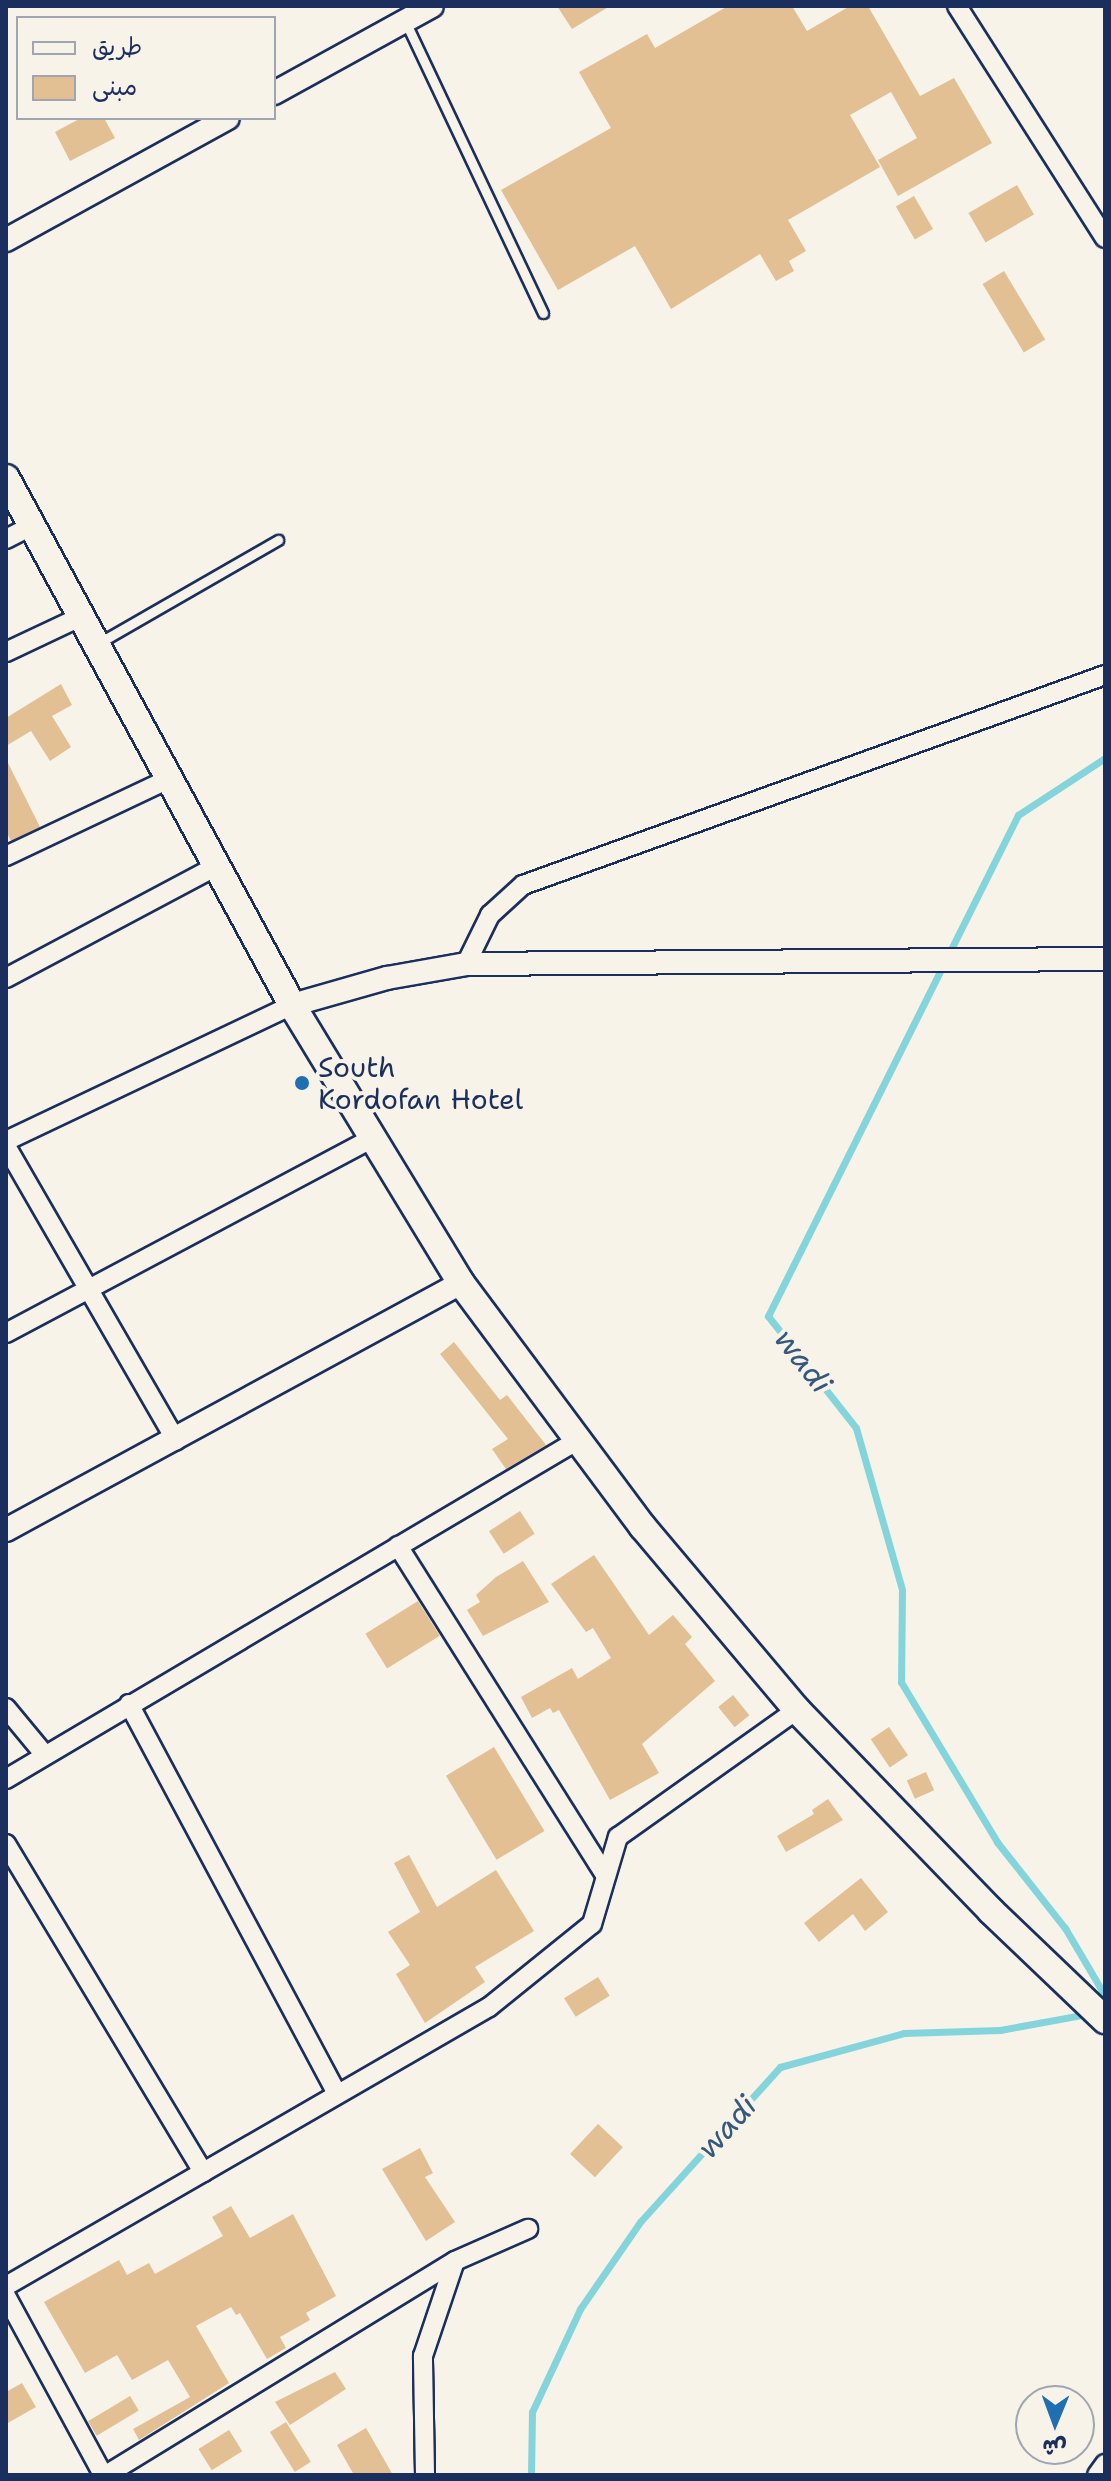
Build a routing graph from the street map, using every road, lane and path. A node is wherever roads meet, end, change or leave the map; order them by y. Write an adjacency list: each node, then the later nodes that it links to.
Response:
1 (432, 6): 3 (street)
2 (957, 6): 6 (street)
3 (399, 13): 4 (street); 8 (lane)
4 (276, 92)
5 (224, 120): 7 (street)
6 (1105, 238)
7 (6, 240)
8 (543, 313)
9 (6, 478): 10 (main road)
10 (31, 526): 11 (street); 13 (main road)
11 (6, 539)
12 (278, 540): 14 (lane)
13 (78, 618): 14 (main road); 15 (street)
14 (93, 646): 17 (main road)
15 (6, 652)
16 (1105, 675): 21 (street)
17 (167, 780): 18 (street); 19 (main road)
18 (6, 856)
19 (215, 867): 22 (street); 23 (main road)
20 (1105, 959): 21 (street)
21 (466, 964): 23 (street)
22 (6, 978)
23 (292, 1005): 24 (main road); 25 (street)
24 (373, 1138): 26 (main road); 27 (street)
25 (6, 1143): 27 (street)
26 (461, 1283): 29 (main road); 30 (street)
27 (90, 1291): 28 (street); 30 (street)
28 (6, 1333)
29 (578, 1440): 32 (street); 35 (main road)
30 (176, 1441): 31 (street)
31 (6, 1530)
32 (398, 1546): 33 (street); 39 (street)
33 (129, 1704): 36 (street); 41 (street)
34 (6, 1708): 36 (street)
35 (797, 1710): 39 (street); 40 (main road)
36 (45, 1755): 37 (street)
37 (6, 1779)
38 (6, 1844): 42 (street)
39 (606, 1876): 41 (street)
40 (1105, 2020)
41 (337, 2094): 42 (street)
42 (203, 2172): 45 (street)
43 (528, 2229): 44 (street)
44 (455, 2261): 48 (street); 49 (street)
45 (6, 2286)
46 (6, 2296): 48 (street)
47 (1105, 2464): 50 (street)
48 (104, 2475)
49 (425, 2475)
50 (1097, 2475)

